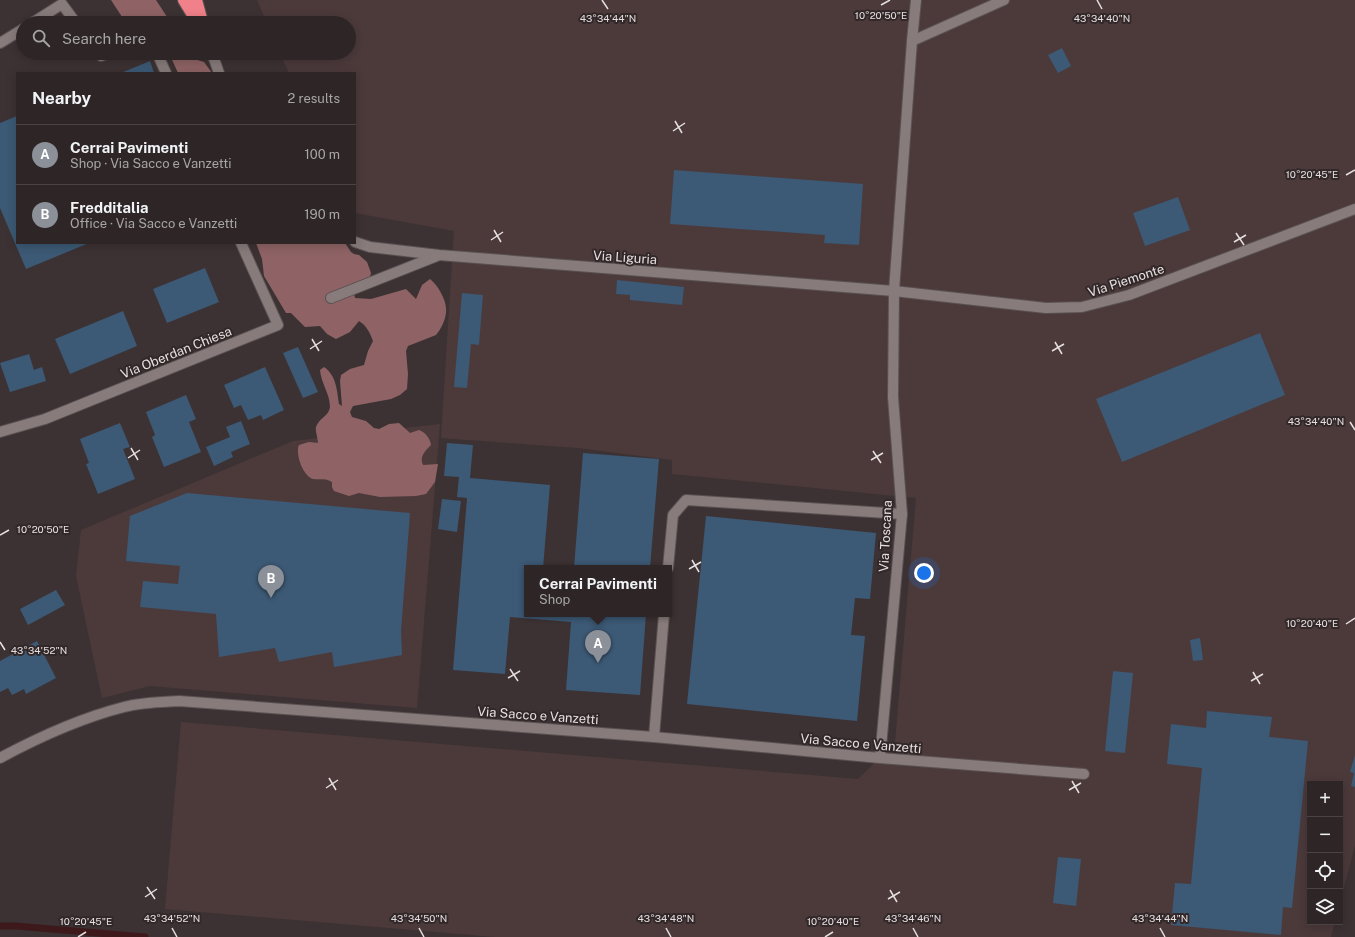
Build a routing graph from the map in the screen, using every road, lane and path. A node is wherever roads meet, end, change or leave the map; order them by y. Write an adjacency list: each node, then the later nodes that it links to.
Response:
1 (184, 0): 7 (highway)
2 (196, 0): 8 (highway)
3 (916, 0): 10 (street, Via Toscana)
4 (1004, 0): 10 (street)
5 (43, 16): 6 (street)
6 (71, 16)
7 (194, 16)
8 (200, 16)
9 (16, 33): 11 (street)
10 (912, 41): 20 (street, Via Toscana)
11 (0, 43)
12 (160, 60): 14 (street)
13 (214, 60): 15 (street)
14 (166, 72)
15 (219, 72)
16 (1355, 209): 20 (street, Via Piemonte)
17 (356, 242): 19 (street, Via Liguria)
18 (241, 244): 22 (street, Via Oberdan Chiesa)
19 (439, 255): 20 (street, Via Liguria); 21 (street)
20 (894, 290): 23 (street, Via Toscana)
21 (331, 298)
22 (0, 432)
23 (902, 514): 24 (street); 28 (street, Via Toscana)
24 (668, 565)
25 (664, 617): 26 (street)
26 (654, 737): 27 (street, Via Sacco e Vanzetti); 28 (street, Via Sacco e Vanzetti)
27 (0, 758)
28 (880, 758): 29 (street, Via Sacco e Vanzetti)
29 (1084, 774)

